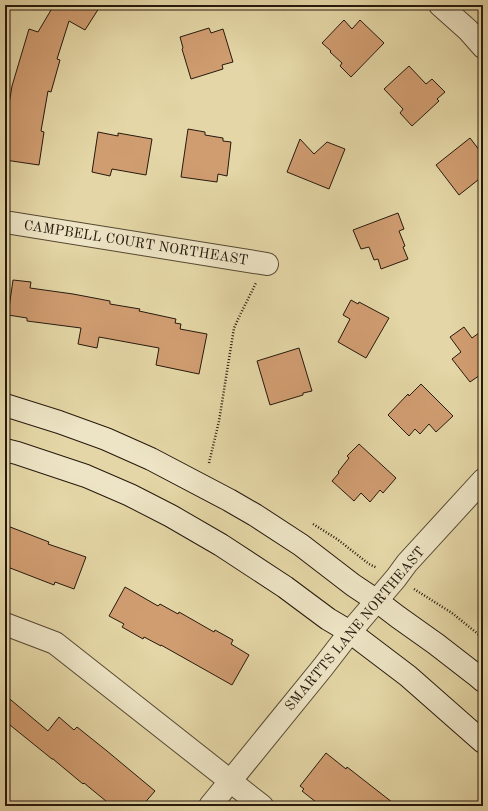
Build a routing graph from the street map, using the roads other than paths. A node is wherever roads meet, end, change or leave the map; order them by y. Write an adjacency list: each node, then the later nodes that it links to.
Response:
1 (440, 5): 2 (main road)
2 (483, 47)
3 (5, 222): 4 (main road, CAMPBELL COURT NORTHEAST)
4 (267, 264)
5 (5, 405): 8 (main road)
6 (5, 450): 10 (main road)
7 (483, 480): 8 (main road, SMARTTS LANE NORTHEAST)
8 (377, 601): 10 (main road, SMARTTS LANE NORTHEAST); 11 (main road)
9 (5, 624): 13 (main road)
10 (350, 632): 12 (main road); 13 (main road, SMARTTS LANE NORTHEAST)
11 (483, 681)
12 (483, 742)
13 (230, 780): 14 (main road, SMARTTS LANE NORTHEAST); 15 (main road)
14 (210, 806)
15 (262, 806)

